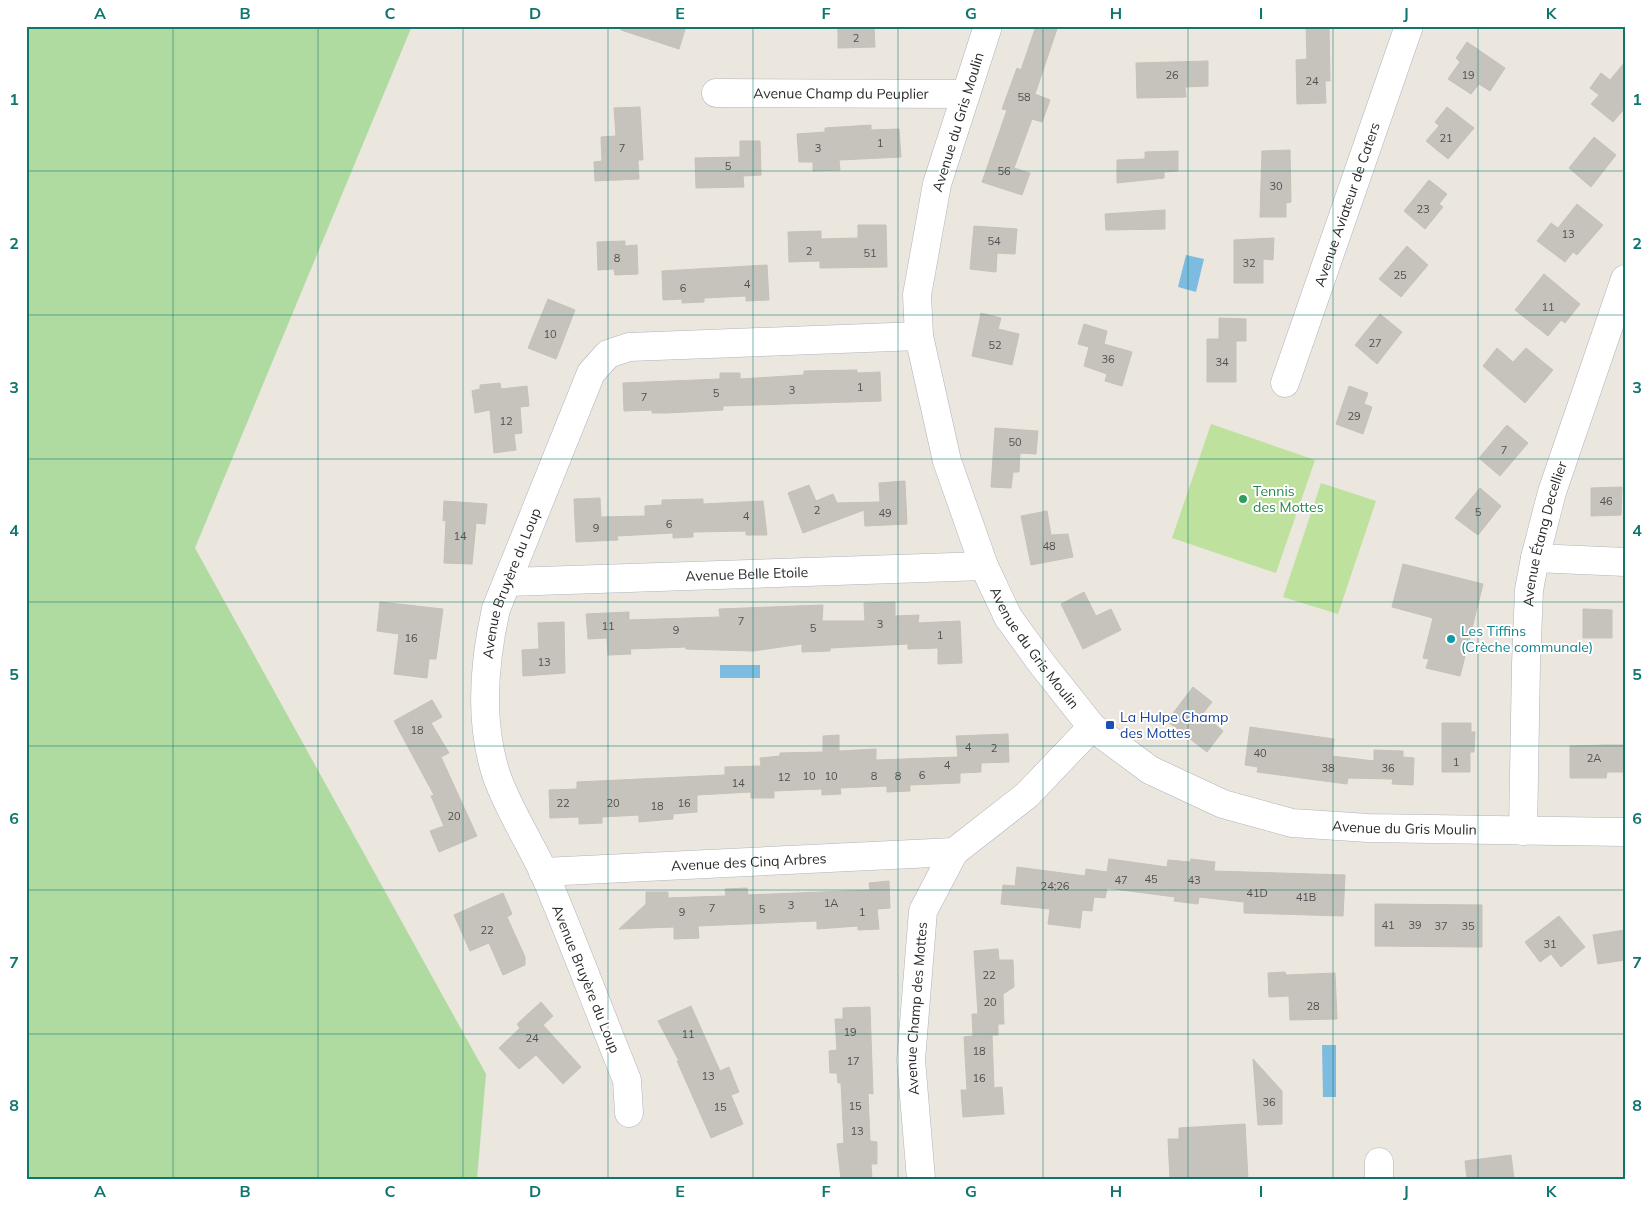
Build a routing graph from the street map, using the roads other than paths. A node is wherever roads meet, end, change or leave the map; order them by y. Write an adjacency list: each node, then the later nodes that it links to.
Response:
1 (988, 26): 4 (street, Avenue du Gris Moulin)
2 (1409, 26): 7 (street, Avenue Aviateur de Caters)
3 (716, 93): 4 (street, Avenue Champ du Peuplier)
4 (965, 94): 6 (street, Avenue du Gris Moulin)
5 (1625, 279): 8 (street, Avenue Étang Decellier)
6 (919, 336): 10 (street, Avenue du Gris Moulin); 11 (street, Avenue Bruyère du Loup)
7 (1285, 382)
8 (1535, 558): 9 (street); 13 (street, Avenue Étang Decellier)
9 (1625, 562)
10 (984, 566): 11 (street, Avenue Belle Etoile); 12 (street, Avenue du Gris Moulin)
11 (508, 582): 16 (street, Avenue Bruyère du Loup)
12 (1092, 727): 13 (street, Avenue du Gris Moulin); 15 (street, Avenue Champ des Mottes)
13 (1523, 831): 14 (street, Avenue du Gris Moulin)
14 (1625, 832)
15 (954, 852): 16 (street, Avenue des Cinq Arbres); 18 (street, Avenue Champ des Mottes)
16 (543, 872): 17 (street, Avenue Bruyère du Loup)
17 (629, 1113)
18 (921, 1179)

